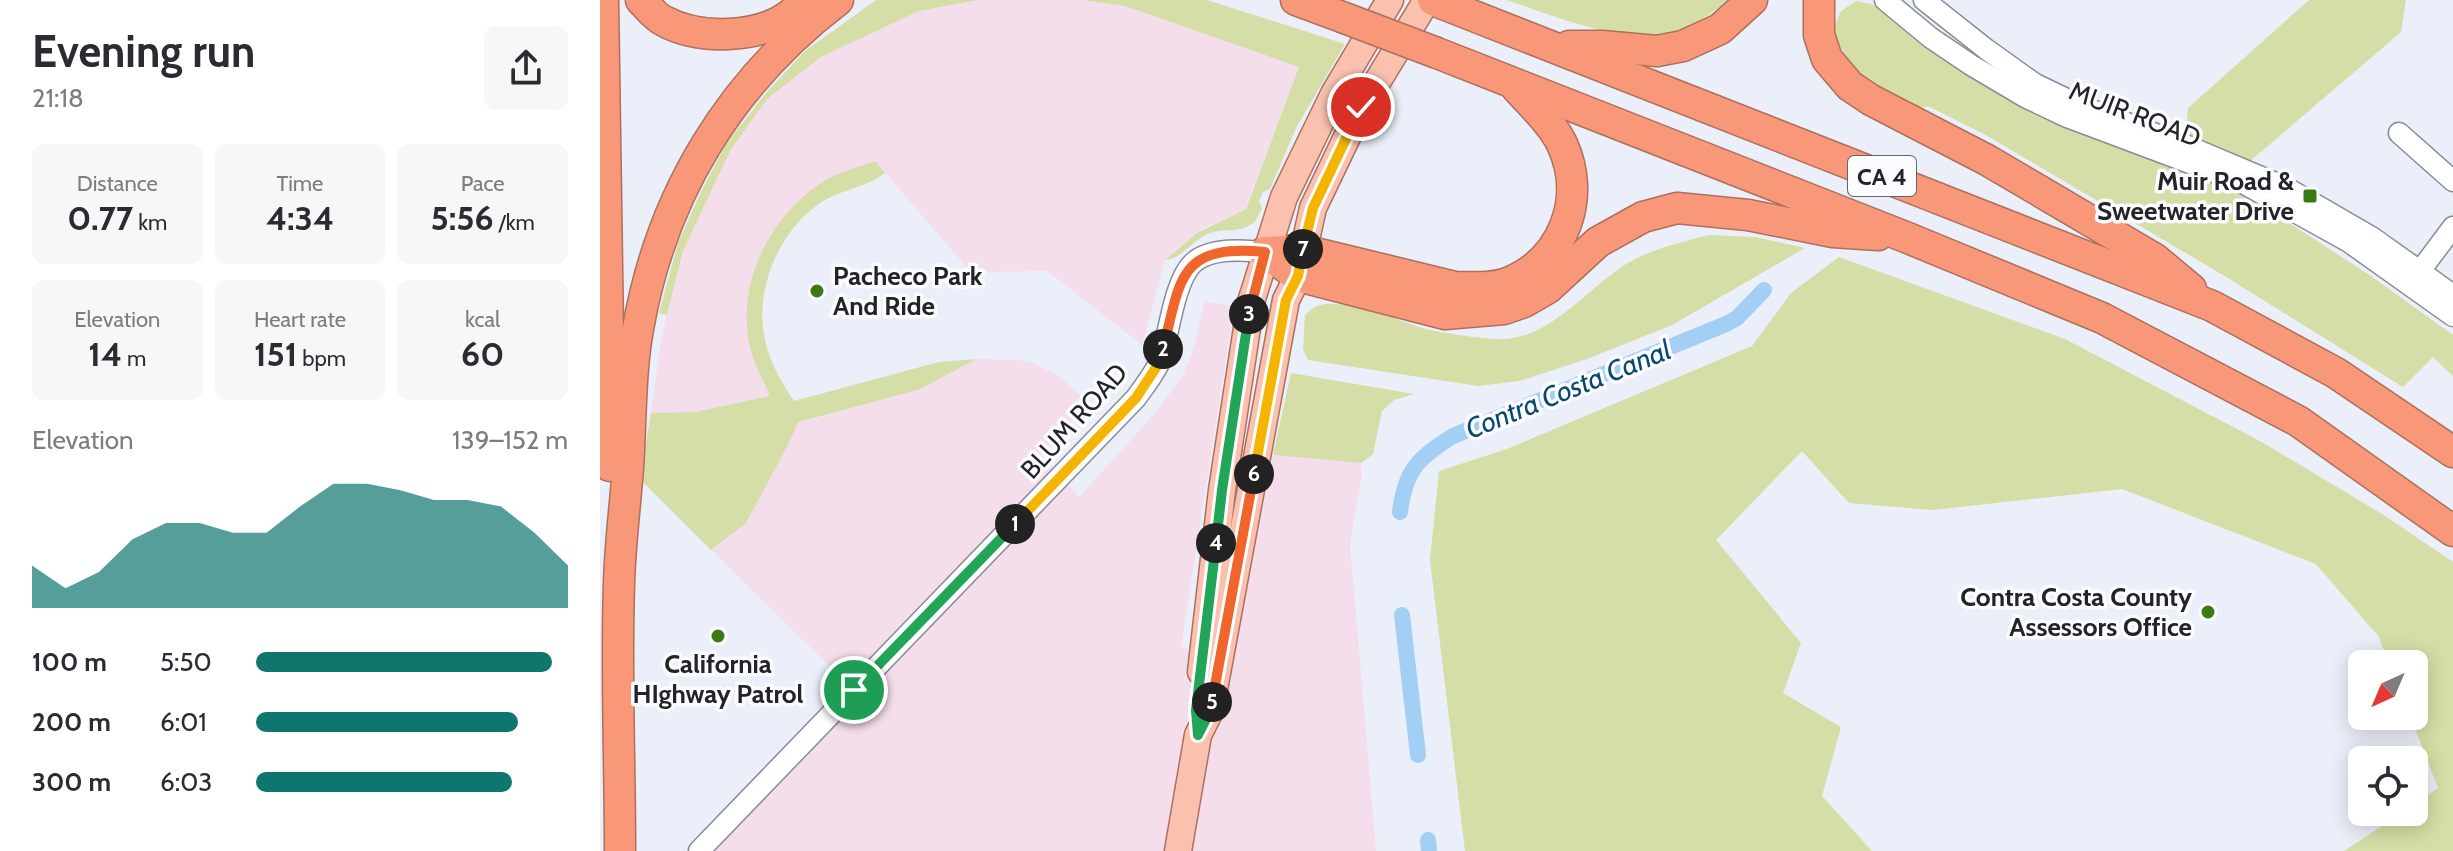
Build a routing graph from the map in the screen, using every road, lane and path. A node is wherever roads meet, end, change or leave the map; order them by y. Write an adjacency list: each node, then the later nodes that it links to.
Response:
1 (603, 0): 28 (highway)
2 (641, 0): 3 (highway)
3 (804, 0)
4 (838, 0): 28 (highway)
5 (1296, 0): 13 (highway, CA 4, bridge)
6 (1390, 0): 19 (main road)
7 (1430, 0): 12 (highway, CA 4); 20 (main road)
8 (1752, 0): 12 (highway)
9 (1819, 0): 23 (highway)
10 (1885, 0): 18 (street, MUIR ROAD)
11 (1924, 0): 21 (street, MUIR ROAD)
12 (1551, 46): 23 (highway, CA 4)
13 (1512, 83): 17 (highway, CA 4); 20 (highway)
14 (2399, 133): 15 (street)
15 (2453, 181)
16 (2453, 227): 21 (street)
17 (1908, 238): 20 (highway); 27 (highway, CA 4)
18 (2349, 242): 21 (street); 25 (street, MUIR ROAD)
19 (1265, 252): 20 (highway); 29 (main road); 31 (street, BLUM ROAD)
20 (1300, 263): 29 (main road)
21 (2420, 271): 22 (street, MUIR ROAD); 24 (street)
22 (2453, 295)
23 (2212, 306): 26 (highway, CA 4)
24 (2453, 306)
25 (2453, 316)
26 (2453, 452)
27 (2453, 531)
28 (619, 582): 30 (highway)
29 (1198, 735): 32 (main road)
30 (620, 851)
31 (700, 851)
32 (1178, 851)

